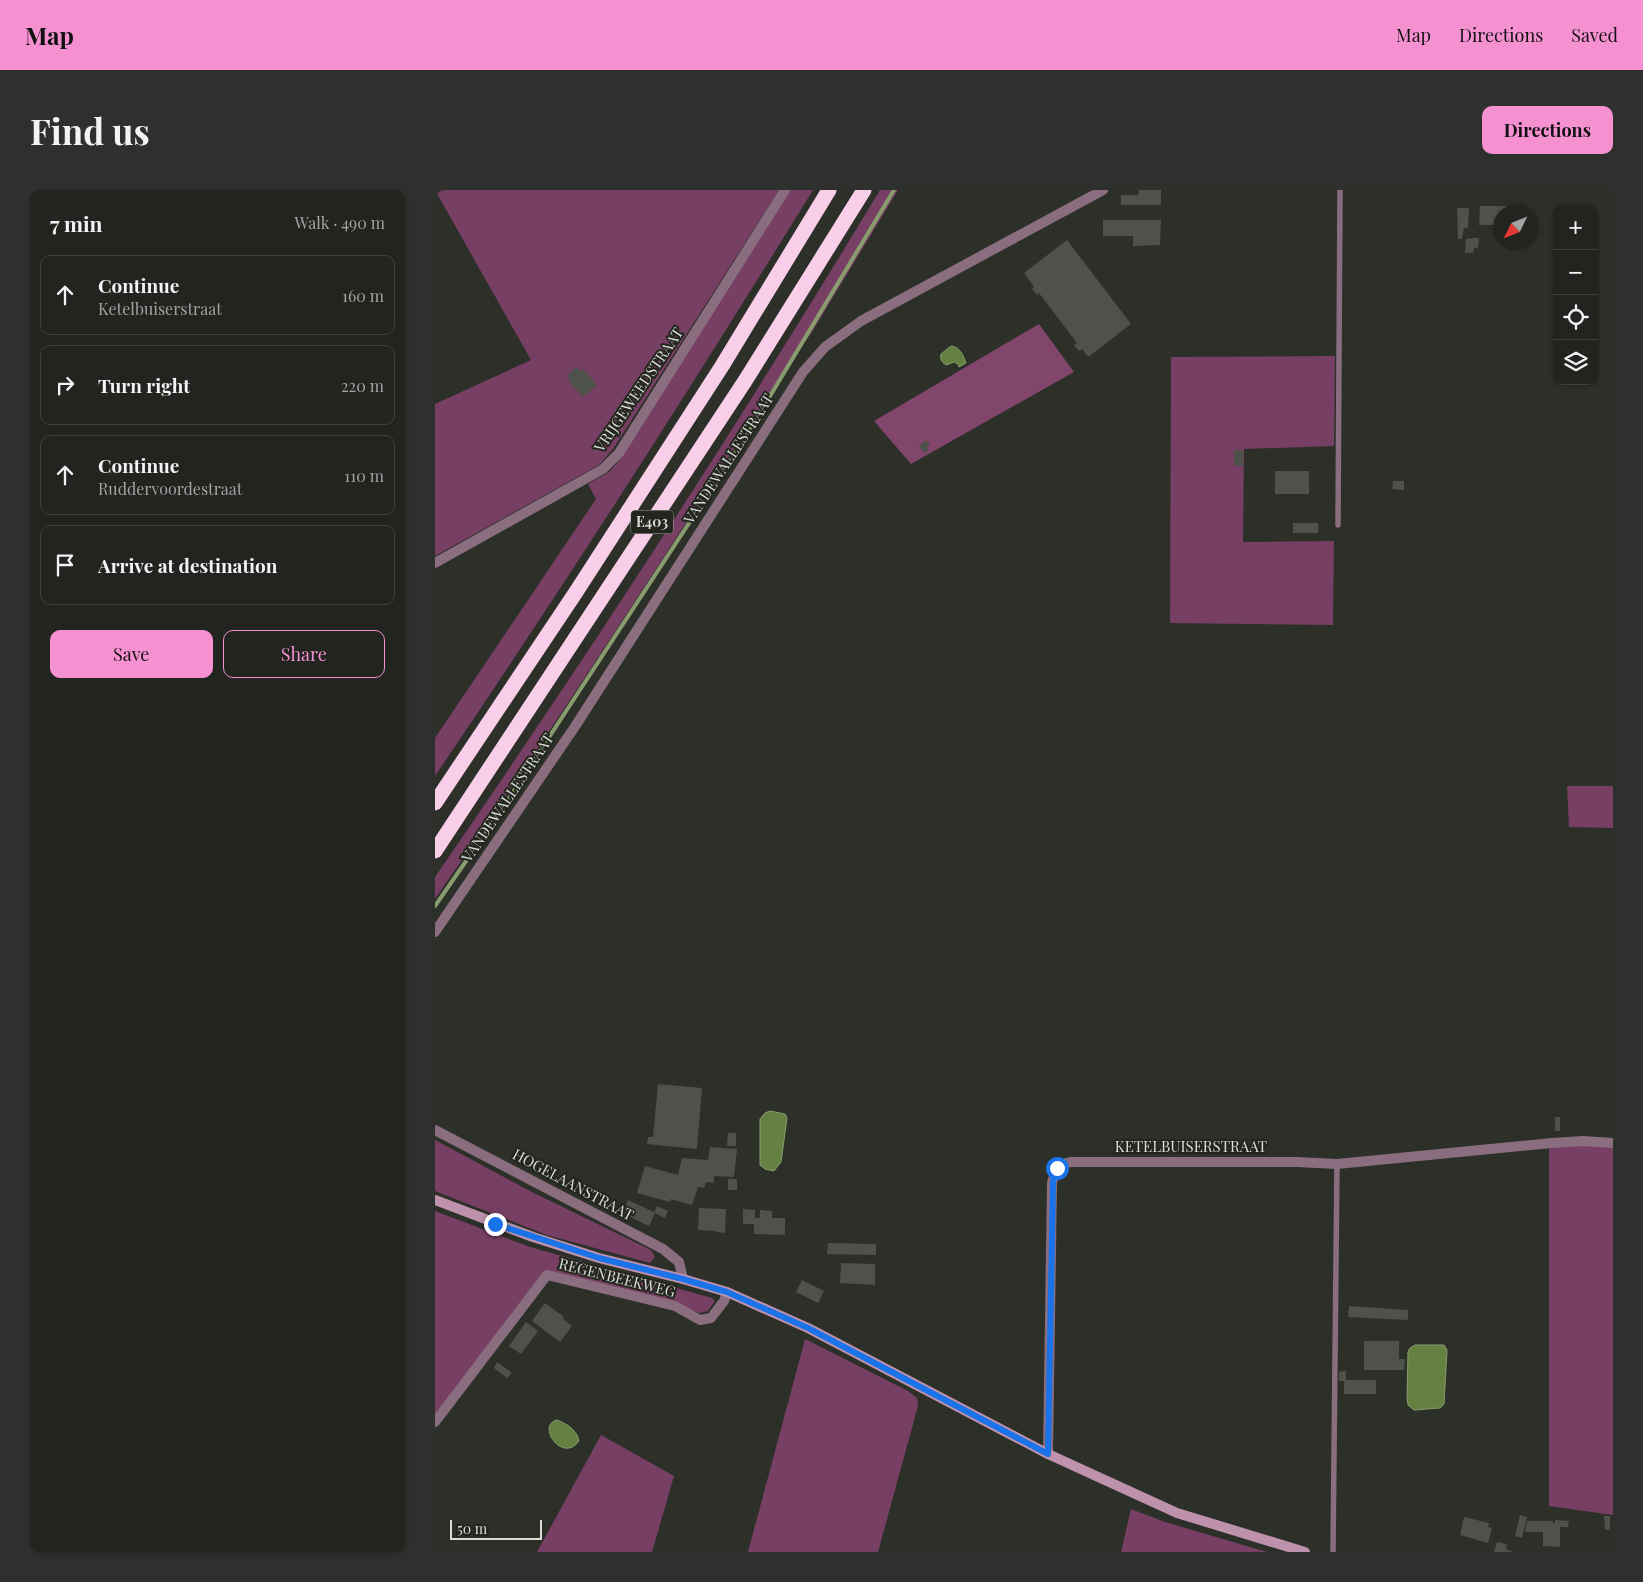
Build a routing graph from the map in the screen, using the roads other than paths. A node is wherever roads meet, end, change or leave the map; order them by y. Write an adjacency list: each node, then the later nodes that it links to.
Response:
1 (785, 190): 7 (street, VRIJGEWEEDSTRAAT)
2 (829, 190): 8 (highway, E403)
3 (864, 190): 9 (highway, E403)
4 (1103, 190): 10 (street, VANDEWALLESTRAAT)
5 (1340, 190): 6 (lane)
6 (1338, 525)
7 (435, 563)
8 (435, 803)
9 (435, 851)
10 (435, 932)
11 (435, 1130): 15 (street, HOGELAANSTRAAT)
12 (1613, 1143): 13 (street, KETELBUISERSTRAAT)
13 (1337, 1164): 18 (street, KETELBUISERSTRAAT); 20 (lane)
14 (435, 1200): 15 (street)
15 (683, 1279): 16 (street)
16 (727, 1292): 17 (street, REGENBEEKWEG); 18 (street)
17 (435, 1422)
18 (1048, 1454): 19 (street)
19 (1305, 1552)
20 (1333, 1552)

